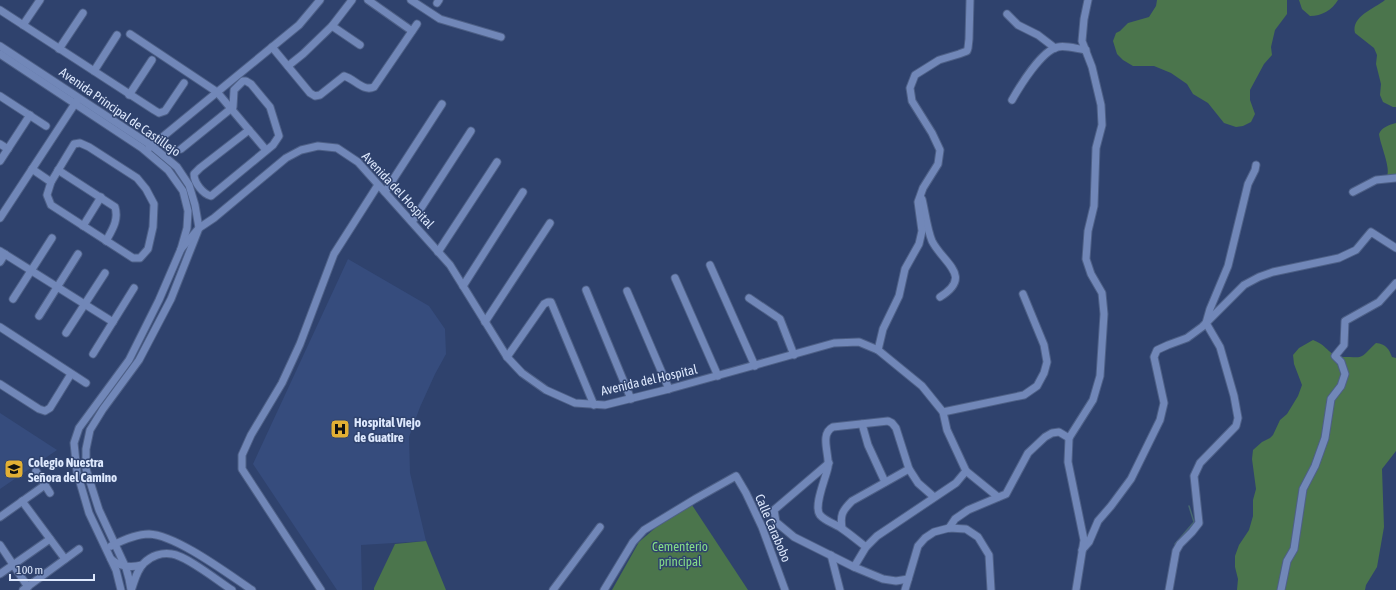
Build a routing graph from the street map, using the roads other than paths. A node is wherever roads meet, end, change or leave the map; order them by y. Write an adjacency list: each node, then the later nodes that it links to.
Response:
1 (40, 0): 12 (street)
2 (320, 0): 20 (street)
3 (352, 0): 13 (street)
4 (368, 0): 14 (street)
5 (411, 0): 17 (street)
6 (970, 0): 56 (street)
7 (1088, 0): 23 (street)
8 (0, 10): 12 (street)
9 (83, 13): 22 (street)
10 (1007, 14): 21 (street)
11 (416, 24): 14 (street)
12 (22, 25): 22 (street)
13 (332, 26): 18 (street); 26 (street)
14 (412, 31): 26 (street)
15 (130, 34): 29 (street)
16 (117, 35): 27 (street)
17 (501, 37)
18 (360, 45)
19 (0, 46): 32 (street, Avenida Principal de Castillejo)
20 (272, 47): 26 (street); 29 (street)
21 (1055, 48): 23 (street); 33 (street)
22 (59, 49): 27 (street)
23 (1086, 50): 107 (street)
24 (0, 54): 32 (street, Avenida Principal de Castillejo)
25 (152, 60): 30 (street)
26 (288, 66)
27 (94, 71): 30 (street)
28 (184, 82): 30 (street)
29 (217, 92): 35 (street); 42 (street)
30 (129, 94)
31 (0, 96): 36 (street)
32 (77, 100): 42 (street, Avenida Principal de Castillejo); 48 (street)
33 (1012, 100)
34 (442, 104): 53 (street)
35 (230, 108): 38 (street); 43 (street); 44 (street)
36 (30, 115): 37 (street); 41 (street)
37 (46, 126)
38 (248, 130): 44 (street); 44 (street)
39 (471, 131): 60 (street)
40 (0, 144): 41 (street)
41 (8, 149): 45 (street)
42 (149, 149): 58 (street, Avenida Principal de Castillejo); 63 (street, Avenida Principal de Castillejo)
43 (181, 149)
44 (266, 150)
45 (0, 161)
46 (497, 162): 68 (street)
47 (1256, 165): 90 (street)
48 (32, 169): 51 (street); 59 (street)
49 (58, 170): 51 (street); 57 (street); 65 (street)
50 (1396, 178): 55 (street)
51 (51, 182): 62 (street)
52 (378, 185): 53 (street, Avenida del Hospital); 63 (street, Avenida del Hospital); 145 (street)
53 (385, 192): 60 (street, Avenida del Hospital)
54 (523, 192): 77 (street)
55 (1353, 192)
56 (921, 194): 83 (street); 93 (street)
57 (101, 197): 62 (street); 65 (street)
58 (188, 212): 63 (street); 67 (street, Avenida Principal de Castillejo)
59 (0, 218)
60 (412, 222): 68 (street, Avenida del Hospital)
61 (550, 223): 89 (street)
62 (83, 226): 65 (street)
63 (199, 228): 67 (street, Avenida del Hospital); 125 (street, Avenida Principal de Castillejo)
64 (52, 238): 73 (street)
65 (106, 241)
66 (1396, 248): 90 (street)
67 (180, 249): 128 (street, Avenida Principal de Castillejo)
68 (438, 252): 77 (street, Avenida del Hospital)
69 (2, 253): 71 (street); 73 (street)
70 (78, 254): 78 (street)
71 (0, 262)
72 (710, 265): 97 (street)
73 (31, 271): 78 (street); 85 (street)
74 (105, 273): 86 (street)
75 (675, 278): 99 (street)
76 (1396, 284): 154 (street)
77 (463, 286): 89 (street, Avenida del Hospital)
78 (58, 288): 86 (street); 87 (street)
79 (134, 288): 88 (street)
80 (586, 290): 103 (street)
81 (627, 291): 102 (street)
82 (1023, 294): 105 (street)
83 (940, 297)
84 (748, 298): 95 (street)
85 (13, 299)
86 (84, 304): 88 (street); 92 (street)
87 (39, 316)
88 (113, 322): 94 (street)
89 (485, 322): 96 (street, Avenida del Hospital)
90 (1206, 323): 130 (street); 153 (street)
91 (0, 327): 98 (street)
92 (66, 333)
93 (878, 350): 95 (street, Avenida del Hospital); 105 (street, Avenida del Hospital)
94 (93, 354)
95 (794, 355): 97 (street, Avenida del Hospital)
96 (507, 357): 104 (street, Avenida del Hospital); 104 (street)
97 (755, 366): 99 (street, Avenida del Hospital)
98 (71, 374): 100 (street); 101 (street)
99 (718, 376): 102 (street, Avenida del Hospital)
100 (86, 383)
101 (0, 384)
102 (670, 389): 103 (street, Avenida del Hospital)
103 (631, 398): 104 (street, Avenida del Hospital)
104 (594, 405)
105 (943, 412): 111 (street, Avenida del Hospital)
106 (862, 424): 108 (street); 109 (street); 112 (street)
107 (1069, 438): 116 (street); 130 (street)
108 (828, 463): 119 (street); 122 (street)
109 (909, 469): 112 (street); 115 (street)
110 (36, 471): 113 (street)
111 (966, 471): 115 (street); 116 (street, Avenida del Hospital)
112 (885, 482): 122 (street)
113 (45, 485): 114 (street); 117 (street)
114 (50, 493)
115 (934, 497): 127 (street)
116 (998, 497): 123 (street)
117 (22, 501): 118 (street); 124 (street)
118 (0, 517)
119 (776, 522): 121 (street); 131 (street)
120 (600, 527): 146 (street)
121 (762, 527): 147 (street, Calle Carabobo); 148 (street, Calle Carabobo)
122 (842, 528): 127 (street)
123 (949, 528): 139 (street); 151 (street)
124 (50, 539): 133 (street); 134 (street)
125 (115, 544): 128 (street); 136 (street, Avenida Principal de Castillejo); 144 (street)
126 (0, 545): 134 (street)
127 (866, 547): 137 (street)
128 (105, 548): 132 (street, Avenida Principal de Castillejo)
129 (79, 549): 133 (street)
130 (1082, 550): 152 (street)
131 (831, 555): 137 (street); 149 (street)
132 (110, 557): 136 (street); 141 (street, Avenida Principal de Castillejo)
133 (65, 559): 140 (street)
134 (13, 565): 138 (street); 140 (street)
135 (142, 565): 136 (street); 142 (street); 143 (street)
136 (125, 566): 142 (street, Avenida Principal de Castillejo)
137 (854, 567): 139 (street)
138 (0, 574)
139 (908, 579): 150 (street)
140 (26, 588)
141 (121, 590)
142 (131, 590)
143 (232, 590)
144 (252, 590)
145 (321, 590)
146 (553, 590)
147 (604, 590)
148 (785, 590)
149 (840, 590)
150 (905, 590)
151 (991, 590)
152 (1076, 590)
153 (1169, 590)
154 (1281, 590)

